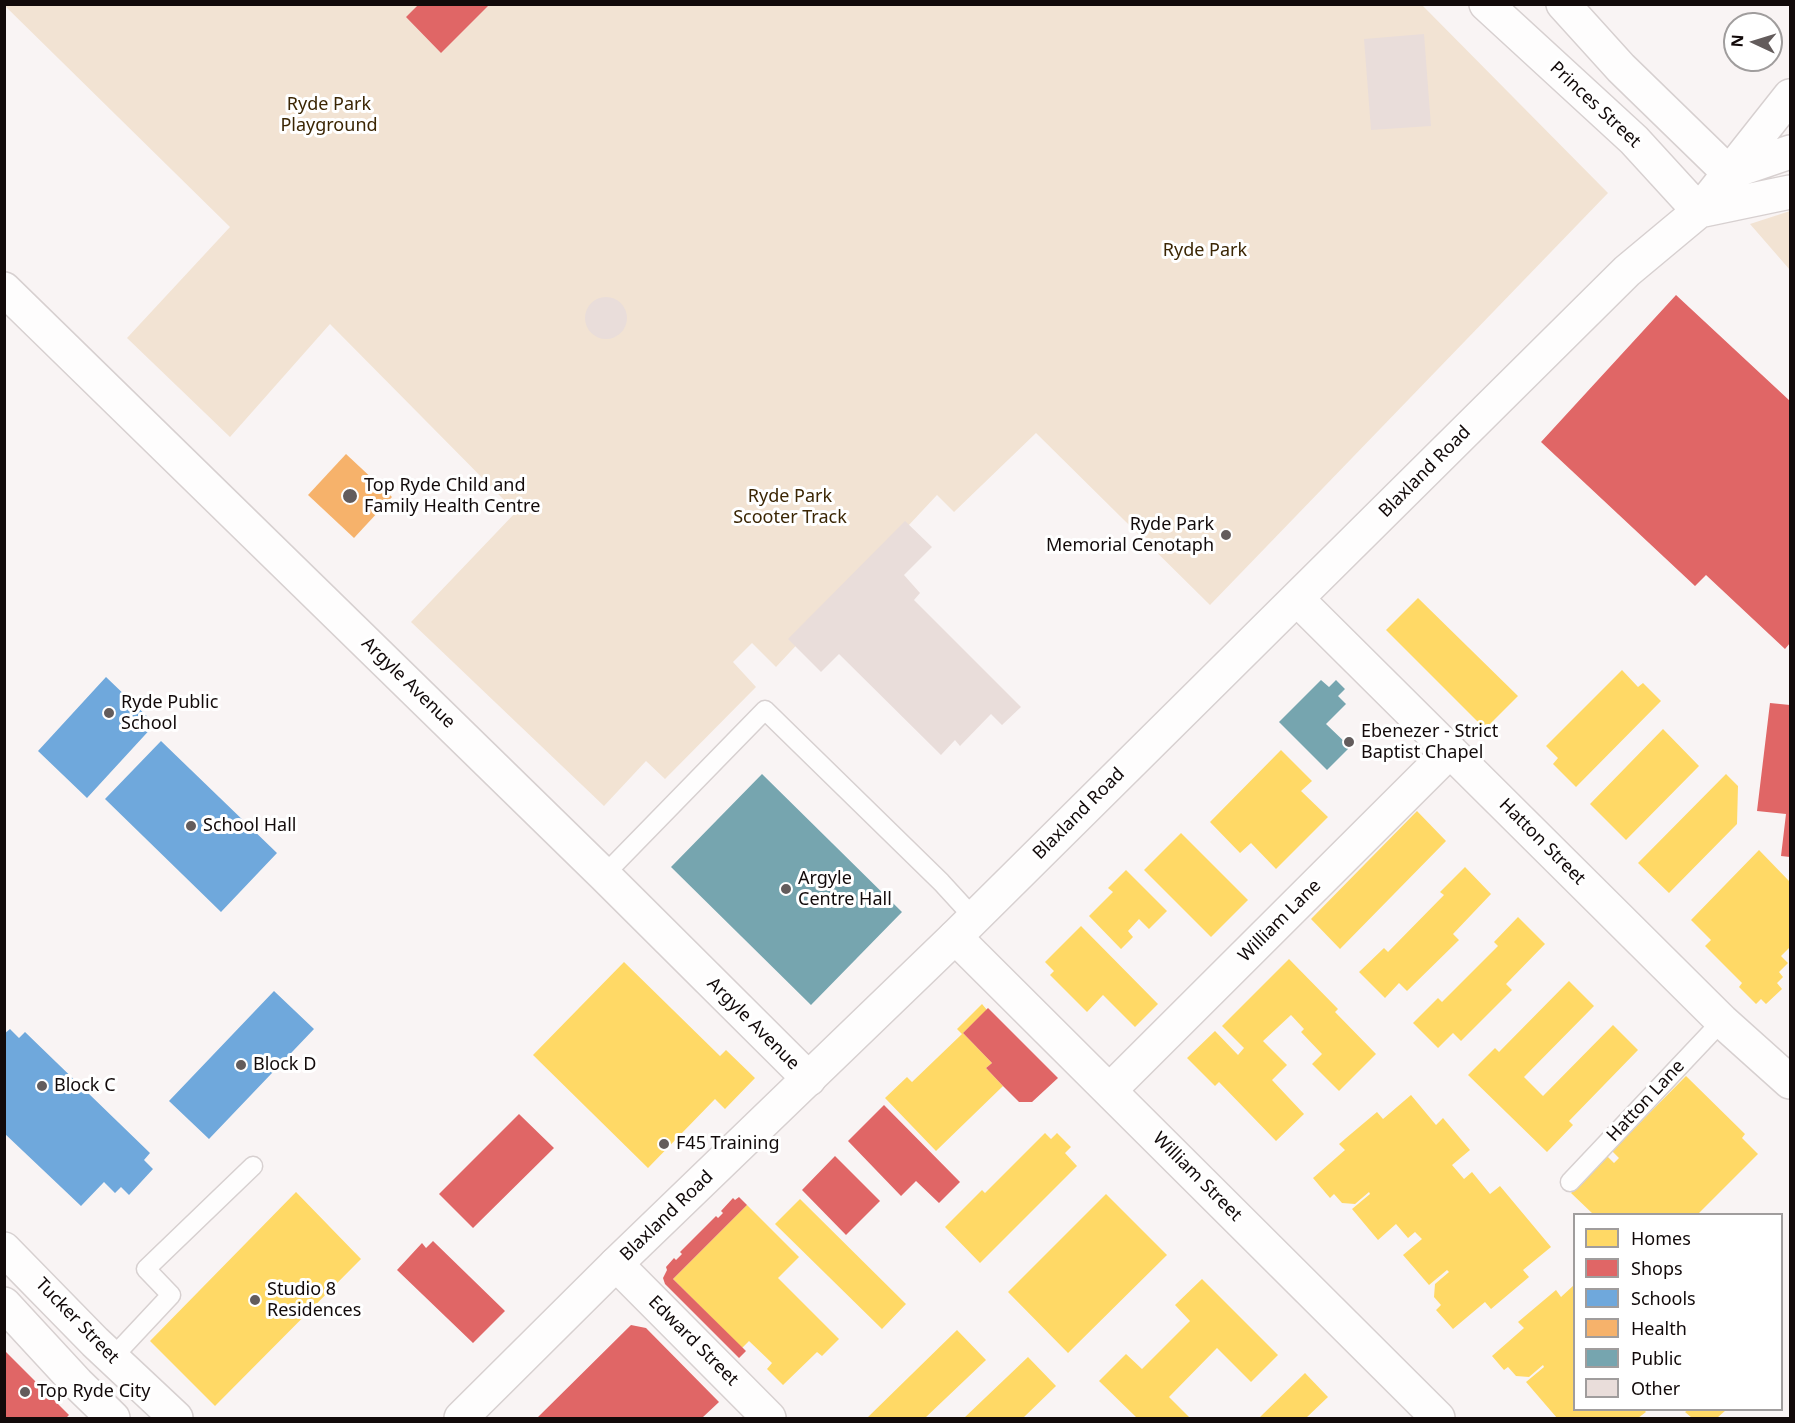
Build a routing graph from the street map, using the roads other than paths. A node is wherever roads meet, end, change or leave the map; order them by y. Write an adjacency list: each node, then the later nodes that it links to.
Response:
1 (1486, 4): 7 (street, Princes Street)
2 (1563, 4): 5 (street)
3 (1791, 96): 5 (street, Blaxland Road)
4 (1791, 152): 5 (street)
5 (1730, 174): 7 (street, Blaxland Road)
6 (1791, 192): 7 (street, Blaxland Road)
7 (1699, 211): 9 (street, Blaxland Road)
8 (4, 289): 11 (street, Argyle Avenue)
9 (1298, 599): 10 (street, Hatton Street); 12 (street, Blaxland Road)
10 (1450, 751): 13 (street, Hatton Street); 16 (street, William Lane)
11 (604, 875): 12 (lane); 14 (street, Argyle Avenue)
12 (965, 927): 14 (street, Blaxland Road); 16 (street, William Street)
13 (1722, 1021): 15 (street, Hatton Street); 18 (lane, Hatton Lane)
14 (808, 1079): 20 (street, Blaxland Road)
15 (1791, 1082)
16 (1110, 1090): 27 (street, William Street)
17 (253, 1166): 22 (lane)
18 (1570, 1182)
19 (4, 1249): 22 (street, Tucker Street)
20 (616, 1264): 25 (street, Blaxland Road); 26 (street, Edward Street)
21 (4, 1304): 23 (street)
22 (112, 1358): 24 (street, Tucker Street)
23 (113, 1419)
24 (176, 1419)
25 (461, 1419)
26 (769, 1419)
27 (1438, 1419)

